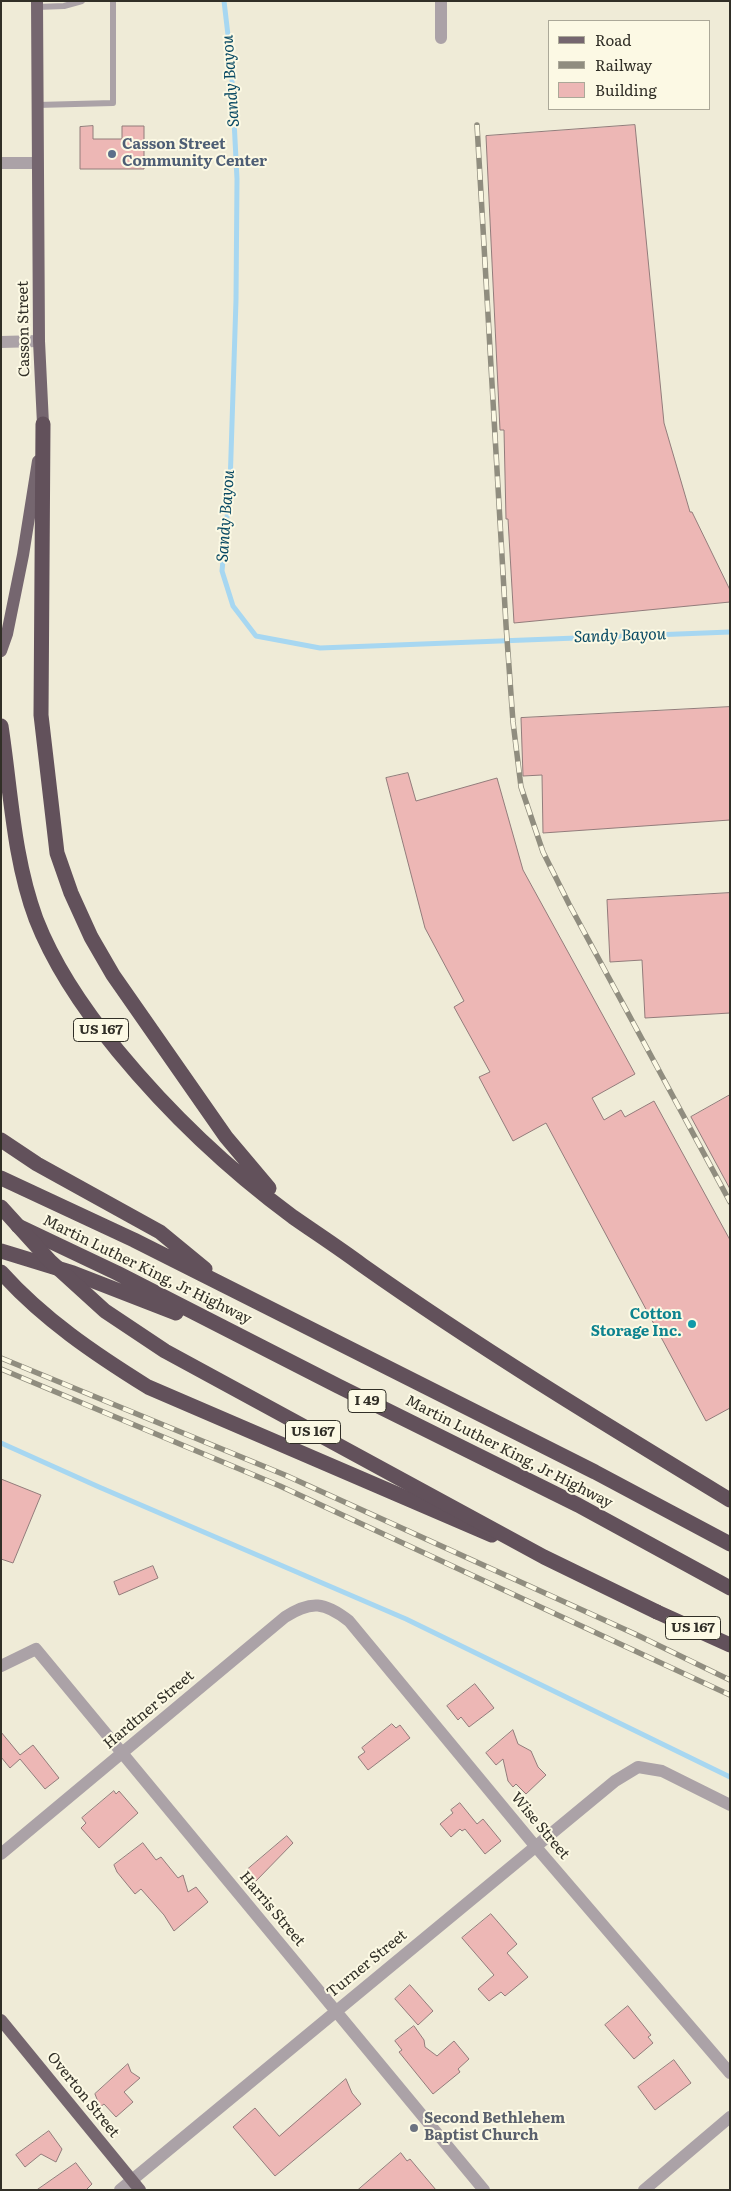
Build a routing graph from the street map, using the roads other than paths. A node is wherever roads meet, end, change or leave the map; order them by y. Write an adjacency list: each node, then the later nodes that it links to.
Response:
1 (82, 1): 4 (lane)
2 (113, 1): 6 (lane)
3 (442, 1): 5 (street)
4 (37, 4): 6 (main road, Casson Street)
5 (441, 38)
6 (37, 105): 8 (main road, Casson Street)
7 (1, 163): 8 (street)
8 (37, 163): 9 (main road, Casson Street)
9 (39, 341): 10 (street); 11 (main road, Casson Street)
10 (1, 342)
11 (43, 424): 12 (main road, Casson Street); 17 (highway)
12 (1, 651)
13 (1, 726): 17 (highway, US 167)
14 (1, 1140): 21 (highway)
15 (1, 1178): 21 (highway, Martin Luther King, Jr Highway / I 49)
16 (1, 1207): 25 (highway, US 167, bridge)
17 (292, 1216): 23 (highway, US 167)
18 (1, 1218): 22 (highway, Martin Luther King, Jr Highway / I 49)
19 (1, 1250): 22 (highway)
20 (1, 1272): 25 (highway, bridge)
21 (227, 1288): 24 (highway, Martin Luther King, Jr Highway / I 49)
22 (250, 1341): 26 (highway, Martin Luther King, Jr Highway / I 49)
23 (730, 1500)
24 (730, 1544)
25 (544, 1557): 28 (highway, US 167, bridge)
26 (730, 1588)
27 (324, 1605): 30 (street, Hardtner Street); 32 (street, Wise Street)
28 (730, 1645)
29 (1, 1666): 30 (street, Harris Street)
30 (122, 1755): 33 (street, Hardtner Street); 34 (street, Harris Street)
31 (730, 1805): 32 (street, Turner Street)
32 (536, 1847): 34 (street, Turner Street); 36 (street, Wise Street)
33 (1, 1854)
34 (336, 2010): 38 (street, Turner Street); 40 (street, Harris Street)
35 (1, 2020): 38 (main road, Overton Street)
36 (730, 2073)
37 (730, 2117): 41 (street)
38 (136, 2185): 39 (street, Turner Street)
39 (120, 2190)
40 (484, 2190)
41 (644, 2190)

